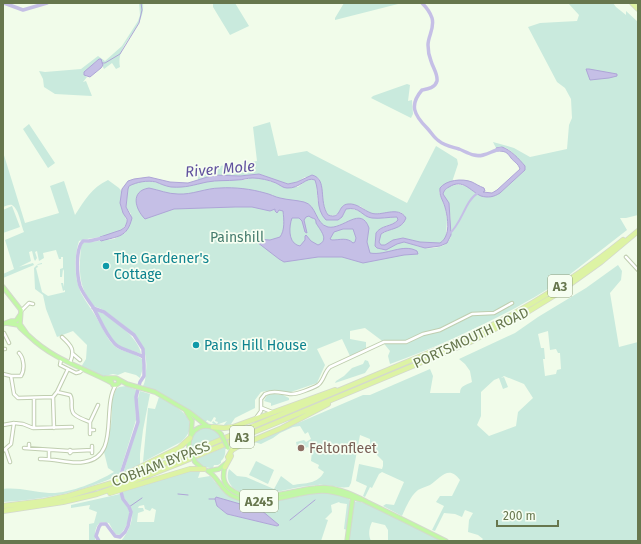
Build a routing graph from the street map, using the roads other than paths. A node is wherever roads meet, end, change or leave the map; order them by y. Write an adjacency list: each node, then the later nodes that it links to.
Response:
1 (632, 3): 2 (highway)
2 (638, 9)
3 (638, 227): 26 (highway, PORTSMOUTH ROAD / A3)
4 (638, 231): 27 (highway, PORTSMOUTH ROAD / A3)
5 (626, 257): 6 (street)
6 (638, 270)
7 (3, 287): 10 (main road)
8 (33, 304): 10 (street)
9 (512, 304): 33 (street)
10 (21, 312): 11 (main road)
11 (18, 323): 12 (main road); 19 (main road)
12 (4, 324)
13 (3, 332): 15 (street)
14 (63, 339): 17 (street)
15 (9, 344)
16 (19, 353): 24 (street)
17 (73, 354): 18 (street); 20 (street)
18 (77, 359)
19 (61, 360): 20 (main road); 21 (street)
20 (70, 364): 22 (main road)
21 (68, 369): 22 (street); 28 (street)
22 (82, 370): 25 (main road)
23 (3, 374): 24 (street)
24 (11, 376): 30 (street)
25 (115, 382): 35 (main road); 61 (street)
26 (358, 383): 36 (highway); 65 (highway, COBHAM BYPASS / A3)
27 (354, 390): 52 (highway); 65 (highway, COBHAM BYPASS / A3)
28 (57, 392): 29 (street); 38 (street)
29 (53, 397): 30 (street); 46 (street)
30 (34, 398): 45 (street)
31 (98, 405): 32 (street)
32 (96, 408): 34 (street); 38 (street)
33 (262, 408): 36 (street); 37 (street)
34 (100, 410)
35 (185, 410): 41 (main road); 51 (main road)
36 (272, 412): 37 (highway)
37 (256, 418): 44 (highway)
38 (90, 422): 47 (street)
39 (14, 423): 40 (street); 45 (street); 58 (street)
40 (3, 425)
41 (207, 426): 44 (main road); 51 (main road)
42 (68, 427): 43 (street); 46 (street); 49 (street)
43 (72, 427)
44 (214, 427): 59 (main road, bridge)
45 (34, 428): 46 (street)
46 (54, 428)
47 (90, 430): 48 (street); 50 (street)
48 (94, 430)
49 (68, 431)
50 (90, 434)
51 (190, 436): 64 (main road, bridge); 66 (highway)
52 (250, 442): 59 (highway); 63 (highway)
53 (29, 444): 56 (street)
54 (92, 446): 57 (street)
55 (24, 448): 56 (street)
56 (29, 448): 57 (street)
57 (49, 450): 61 (street)
58 (4, 451): 62 (street)
59 (228, 457): 63 (main road)
60 (40, 458): 61 (street)
61 (49, 459)
62 (10, 462)
63 (225, 465): 64 (main road); 67 (main road, A245)
64 (206, 470): 65 (highway); 67 (main road, A245)
65 (129, 483): 66 (highway, COBHAM BYPASS / A3)
66 (110, 487): 68 (highway, COBHAM BYPASS / A3); 69 (highway, COBHAM BYPASS / A3)
67 (352, 497): 70 (main road); 71 (main road, A245)
68 (3, 506)
69 (3, 511)
70 (347, 541)
71 (446, 541)

